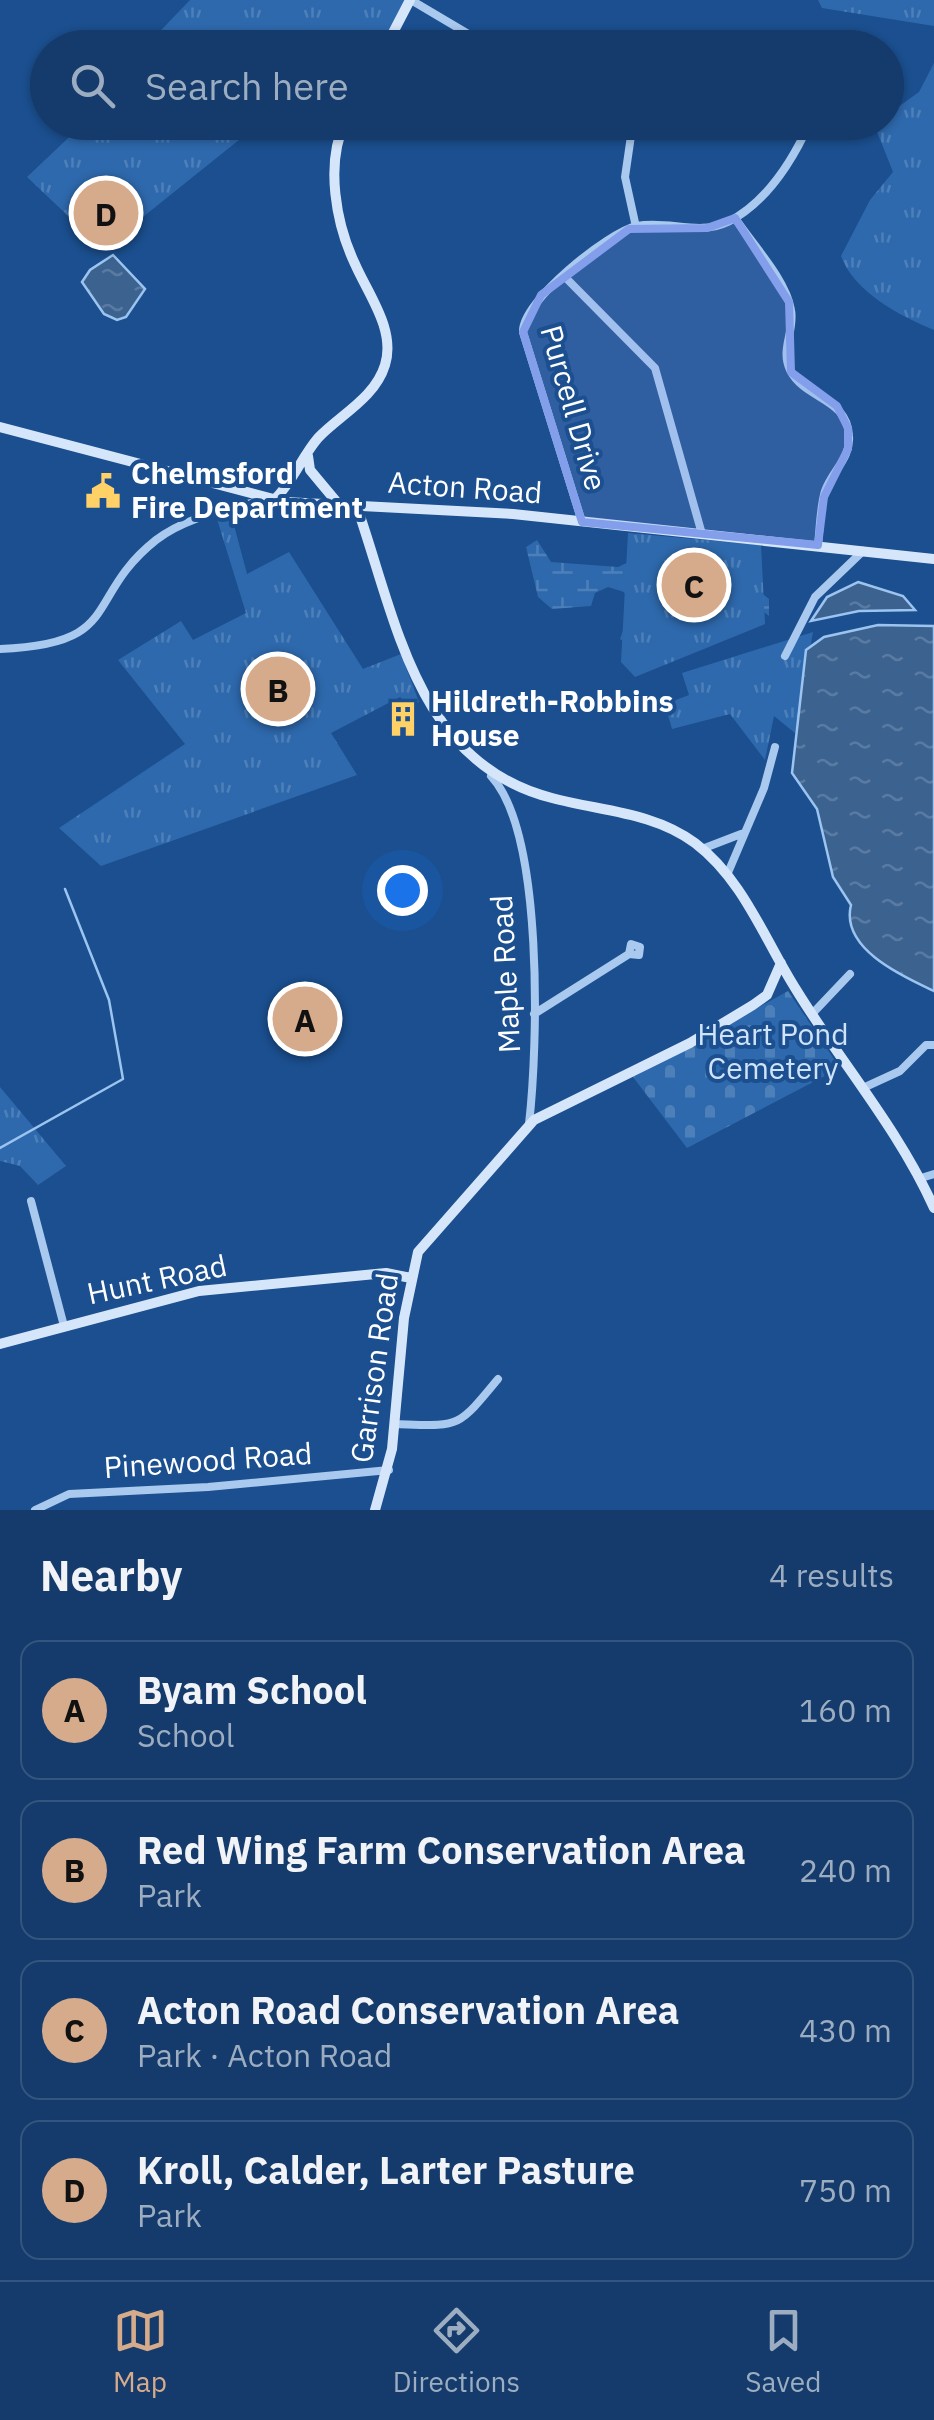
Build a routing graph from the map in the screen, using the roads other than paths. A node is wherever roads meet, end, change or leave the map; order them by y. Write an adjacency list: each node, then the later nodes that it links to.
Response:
1 (410, 0): 2 (main road); 3 (street)
2 (394, 30)
3 (461, 30)
4 (340, 140): 11 (main road)
5 (630, 140): 8 (street)
6 (801, 140): 7 (street)
7 (734, 218): 8 (street); 19 (street)
8 (636, 227): 9 (street, Purcell Drive)
9 (564, 276): 17 (street, Purcell Drive); 18 (street)
10 (0, 427): 12 (main road, Acton Road)
11 (308, 456): 13 (main road); 15 (main road)
12 (228, 489): 13 (main road, Acton Road); 16 (street)
13 (270, 499): 15 (main road, Acton Road); 16 (street)
14 (358, 506): 15 (main road, Acton Road); 17 (main road, Acton Road); 27 (main road, Maple Road)
15 (341, 507)
16 (224, 510): 24 (street)
17 (582, 522): 18 (main road, Acton Road)
18 (702, 534): 19 (main road, Acton Road)
19 (818, 545): 20 (main road, Acton Road)
20 (833, 547): 21 (main road, Acton Road); 23 (street)
21 (863, 550): 22 (main road, Acton Road); 23 (street)
22 (934, 559)
23 (838, 571): 25 (street)
24 (0, 649)
25 (785, 656)
26 (775, 747): 28 (street)
27 (491, 776): 29 (main road); 36 (street, Maple Road)
28 (742, 834): 29 (street); 30 (street)
29 (702, 849): 30 (main road)
30 (727, 875): 32 (main road)
31 (628, 954): 36 (street)
32 (781, 963): 34 (main road); 35 (main road)
33 (850, 974): 37 (street)
34 (796, 990): 35 (main road, Garrison Road); 37 (main road)
35 (767, 994): 40 (main road, Garrison Road)
36 (534, 1014): 40 (street, Maple Road)
37 (812, 1014): 39 (main road)
38 (934, 1045): 39 (street)
39 (862, 1088): 42 (main road)
40 (528, 1124): 45 (main road, Garrison Road)
41 (934, 1174): 42 (street)
42 (921, 1178): 44 (main road)
43 (31, 1201): 48 (street)
44 (934, 1208)
45 (418, 1252): 46 (main road, Hunt Road); 47 (main road, Garrison Road)
46 (386, 1273): 47 (main road, Hunt Road); 48 (main road, Hunt Road)
47 (411, 1278): 51 (main road, Garrison Road)
48 (64, 1326): 49 (main road, Hunt Road)
49 (0, 1344)
50 (498, 1379): 51 (street)
51 (394, 1424): 52 (main road, Garrison Road)
52 (388, 1470): 53 (street, Pinewood Road); 54 (main road, Garrison Road)
53 (35, 1510)
54 (375, 1510)

